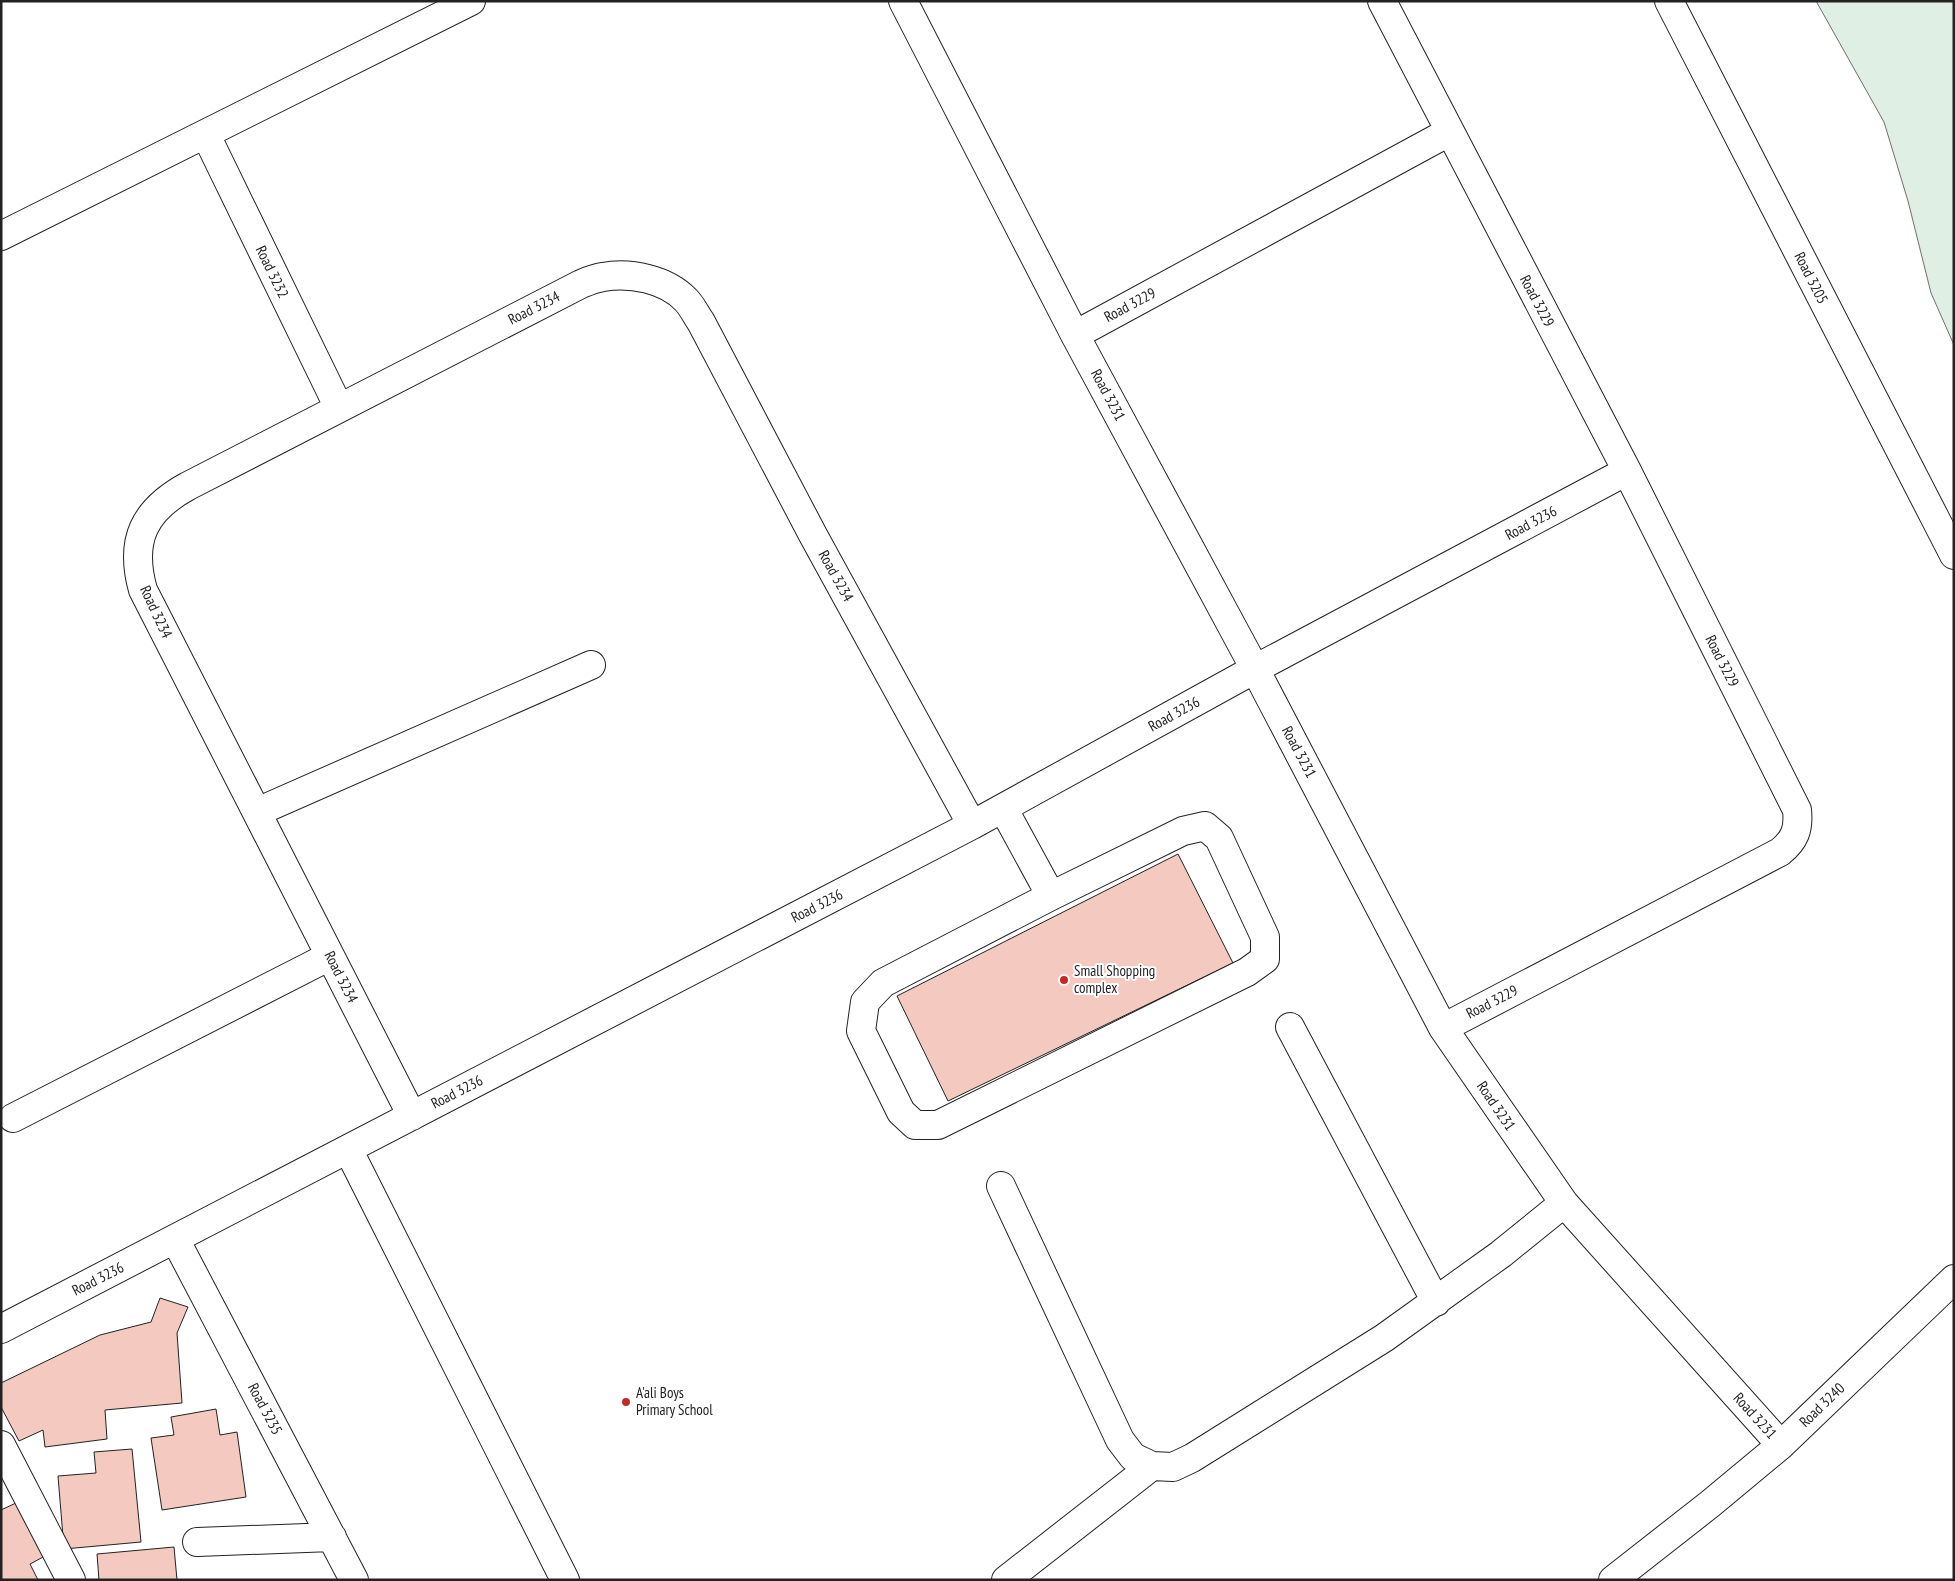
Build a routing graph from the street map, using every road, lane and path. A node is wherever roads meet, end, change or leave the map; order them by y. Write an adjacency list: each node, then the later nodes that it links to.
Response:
1 (471, 1): 5 (street)
2 (903, 1): 9 (street, Road 3231)
3 (1382, 1): 6 (street, Road 3229)
4 (1669, 1): 12 (street, Road 3205)
5 (437, 9): 7 (street)
6 (1449, 132): 9 (street, Road 3229); 11 (street, Road 3229)
7 (206, 135): 8 (street); 10 (street, Road 3232)
8 (1, 236)
9 (1076, 335): 14 (street, Road 3231)
10 (339, 408): 16 (street, Road 3234); 17 (street, Road 3234)
11 (1627, 471): 14 (street, Road 3236); 21 (street, Road 3229)
12 (1954, 555)
13 (590, 665): 16 (street)
14 (1255, 669): 15 (street, Road 3236); 21 (street, Road 3231)
15 (1003, 808): 17 (street, Road 3236); 18 (street)
16 (256, 812): 19 (street, Road 3234)
17 (972, 825): 22 (street, Road 3236)
18 (1051, 896): 18 (street)
19 (330, 956): 22 (street, Road 3234); 23 (street)
20 (1290, 1027): 29 (street)
21 (1443, 1028): 26 (street, Road 3231)
22 (412, 1116): 24 (street, Road 3236)
23 (13, 1118)
24 (348, 1149): 27 (street, Road 3236); 38 (street)
25 (1001, 1186): 33 (street)
26 (1564, 1204): 29 (street); 32 (street, Road 3231)
27 (175, 1239): 30 (street, Road 3236); 34 (street, Road 3235)
28 (1954, 1279): 32 (street, Road 3240)
29 (1436, 1302): 33 (street)
30 (1, 1329)
31 (1, 1445): 36 (street)
32 (1781, 1445): 40 (street, Road 3240)
33 (1152, 1466): 39 (street)
34 (332, 1537): 35 (street); 37 (street, Road 3235)
35 (197, 1542)
36 (71, 1580)
37 (354, 1580)
38 (565, 1580)
39 (1006, 1580)
40 (1613, 1580)

